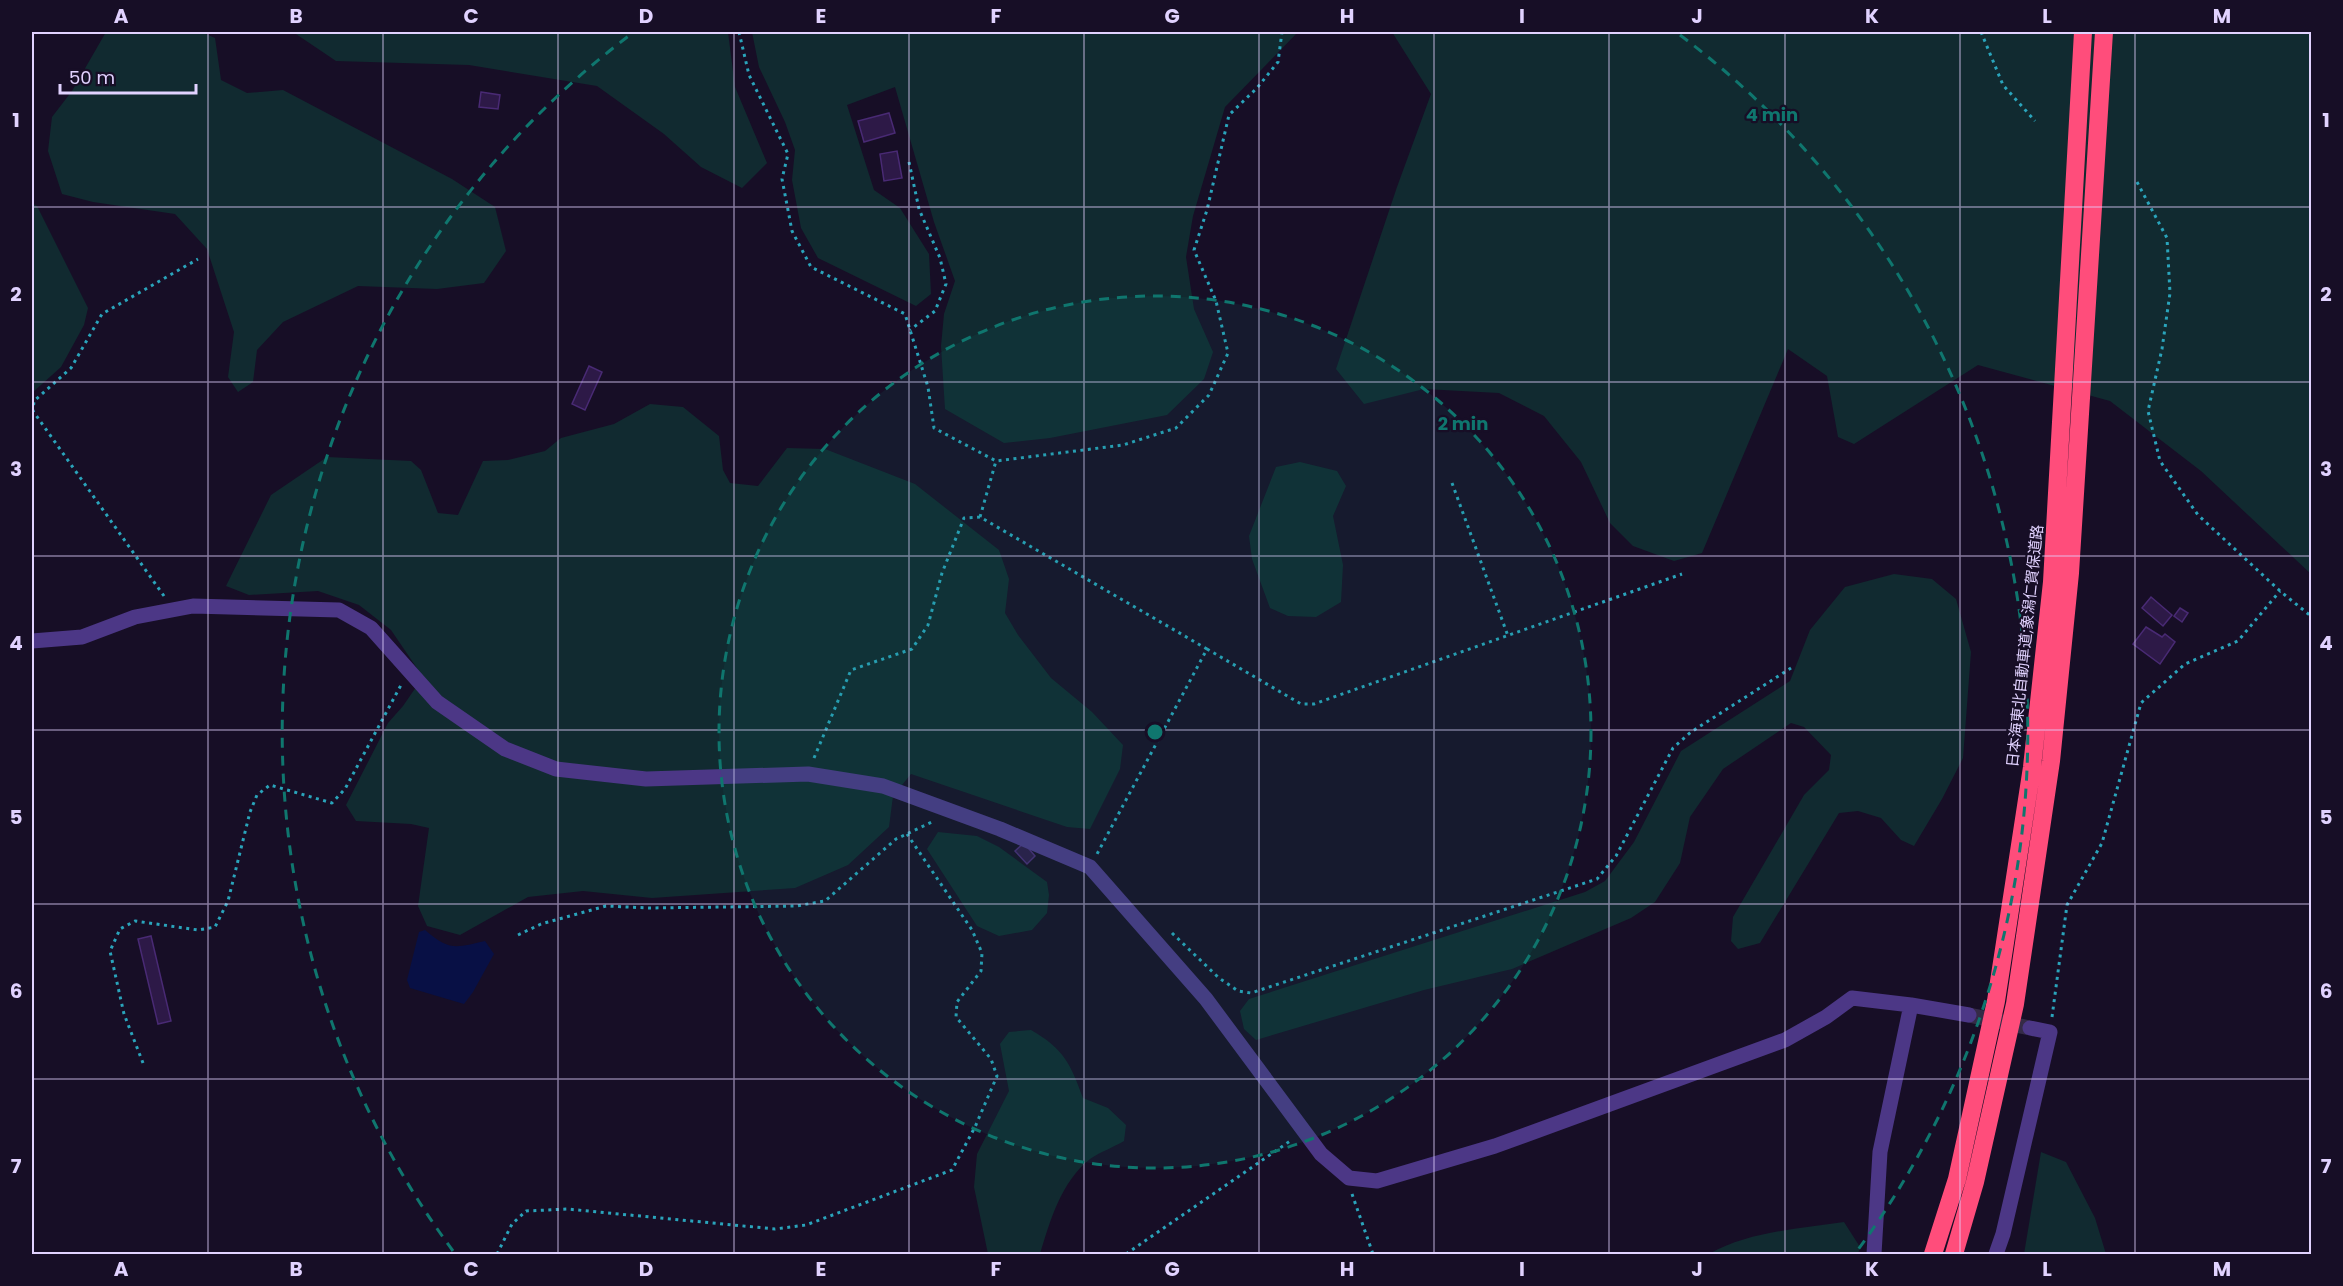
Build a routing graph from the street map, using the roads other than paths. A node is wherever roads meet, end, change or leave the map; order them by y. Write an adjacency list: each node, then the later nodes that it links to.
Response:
1 (2083, 32): 8 (highway, 日本海東北自動車道;象潟仁賀保道路)
2 (2104, 32): 9 (highway)
3 (32, 641): 4 (street)
4 (1911, 1005): 5 (street); 7 (street)
5 (1969, 1016)
6 (2030, 1028): 10 (street)
7 (1874, 1254)
8 (1933, 1254)
9 (1954, 1254)
10 (1996, 1254)

